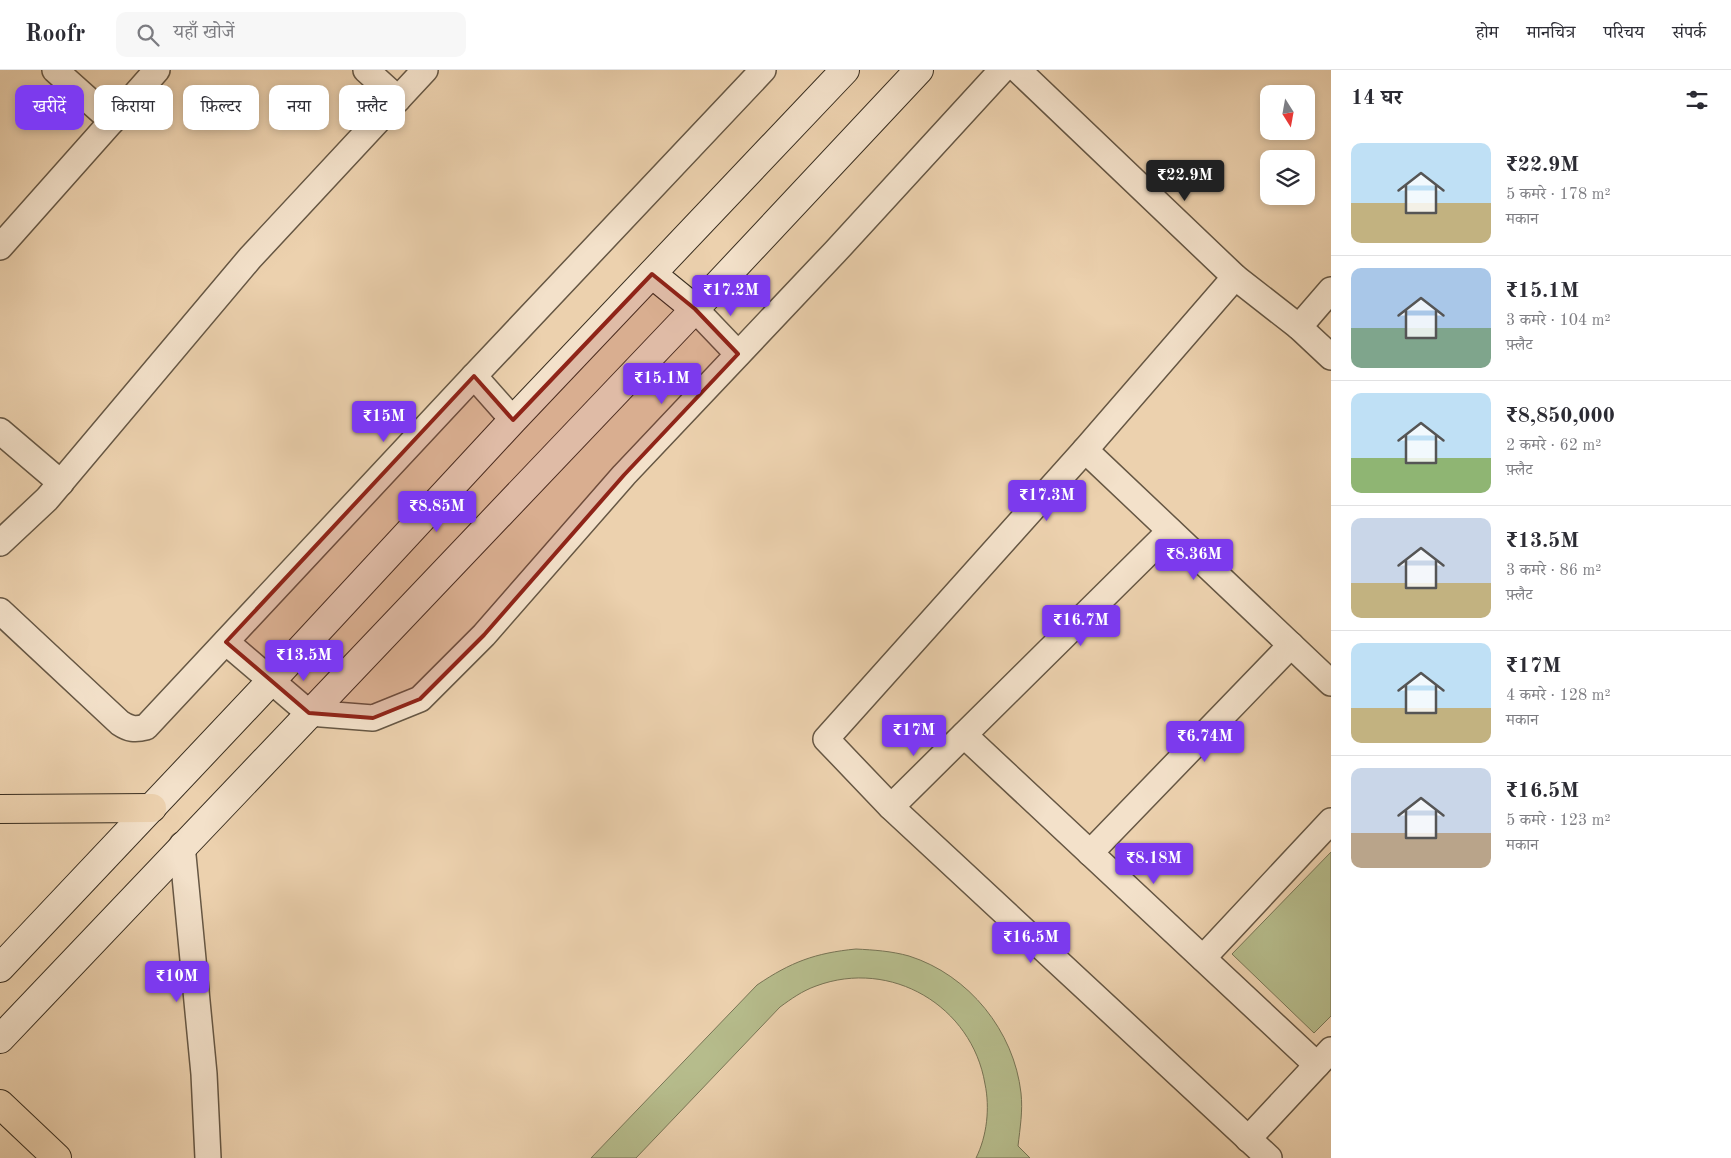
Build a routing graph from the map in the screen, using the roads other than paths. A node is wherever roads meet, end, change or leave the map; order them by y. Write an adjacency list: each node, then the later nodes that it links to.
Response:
1 (55, 70): 13 (street)
2 (157, 70): 10 (street)
3 (366, 70): 11 (street)
4 (424, 70): 12 (street)
5 (762, 70): 24 (street)
6 (846, 70): 17 (main road)
7 (919, 70): 20 (main road)
8 (1002, 70): 22 (street)
9 (1018, 70): 18 (street)
10 (144, 85)
11 (383, 85)
12 (405, 91)
13 (94, 105)
14 (104, 130): 16 (street)
15 (369, 130): 28 (street)
16 (0, 246)
17 (652, 274): 20 (main road); 25 (main road)
18 (1234, 277): 21 (street); 27 (street)
19 (1331, 290): 21 (street)
20 (694, 309): 22 (street); 36 (main road)
21 (1299, 327): 23 (street)
22 (738, 354): 36 (street)
23 (1331, 357)
24 (474, 376): 25 (street); 32 (street)
25 (513, 420): 34 (main road)
26 (0, 430): 28 (street)
27 (1085, 450): 29 (street); 38 (street)
28 (61, 483): 30 (street)
29 (1170, 531): 33 (street); 37 (street)
30 (0, 543)
31 (0, 611): 32 (street)
32 (226, 642): 34 (street)
33 (1291, 645): 35 (street); 43 (street)
34 (272, 680): 36 (street); 39 (main road)
35 (1331, 683)
36 (309, 713): 42 (main road)
37 (964, 736): 38 (street); 43 (street)
38 (891, 807): 49 (street)
39 (152, 808): 40 (main road); 45 (main road)
40 (0, 809)
41 (1331, 821): 44 (street)
42 (182, 845): 46 (main road); 51 (street)
43 (1090, 853): 44 (street)
44 (1202, 958): 47 (street)
45 (0, 968)
46 (0, 1038)
47 (1324, 1057): 49 (street)
48 (0, 1104): 50 (main road)
49 (1248, 1139): 52 (street)
50 (56, 1158)
51 (208, 1158)
52 (1269, 1158)

